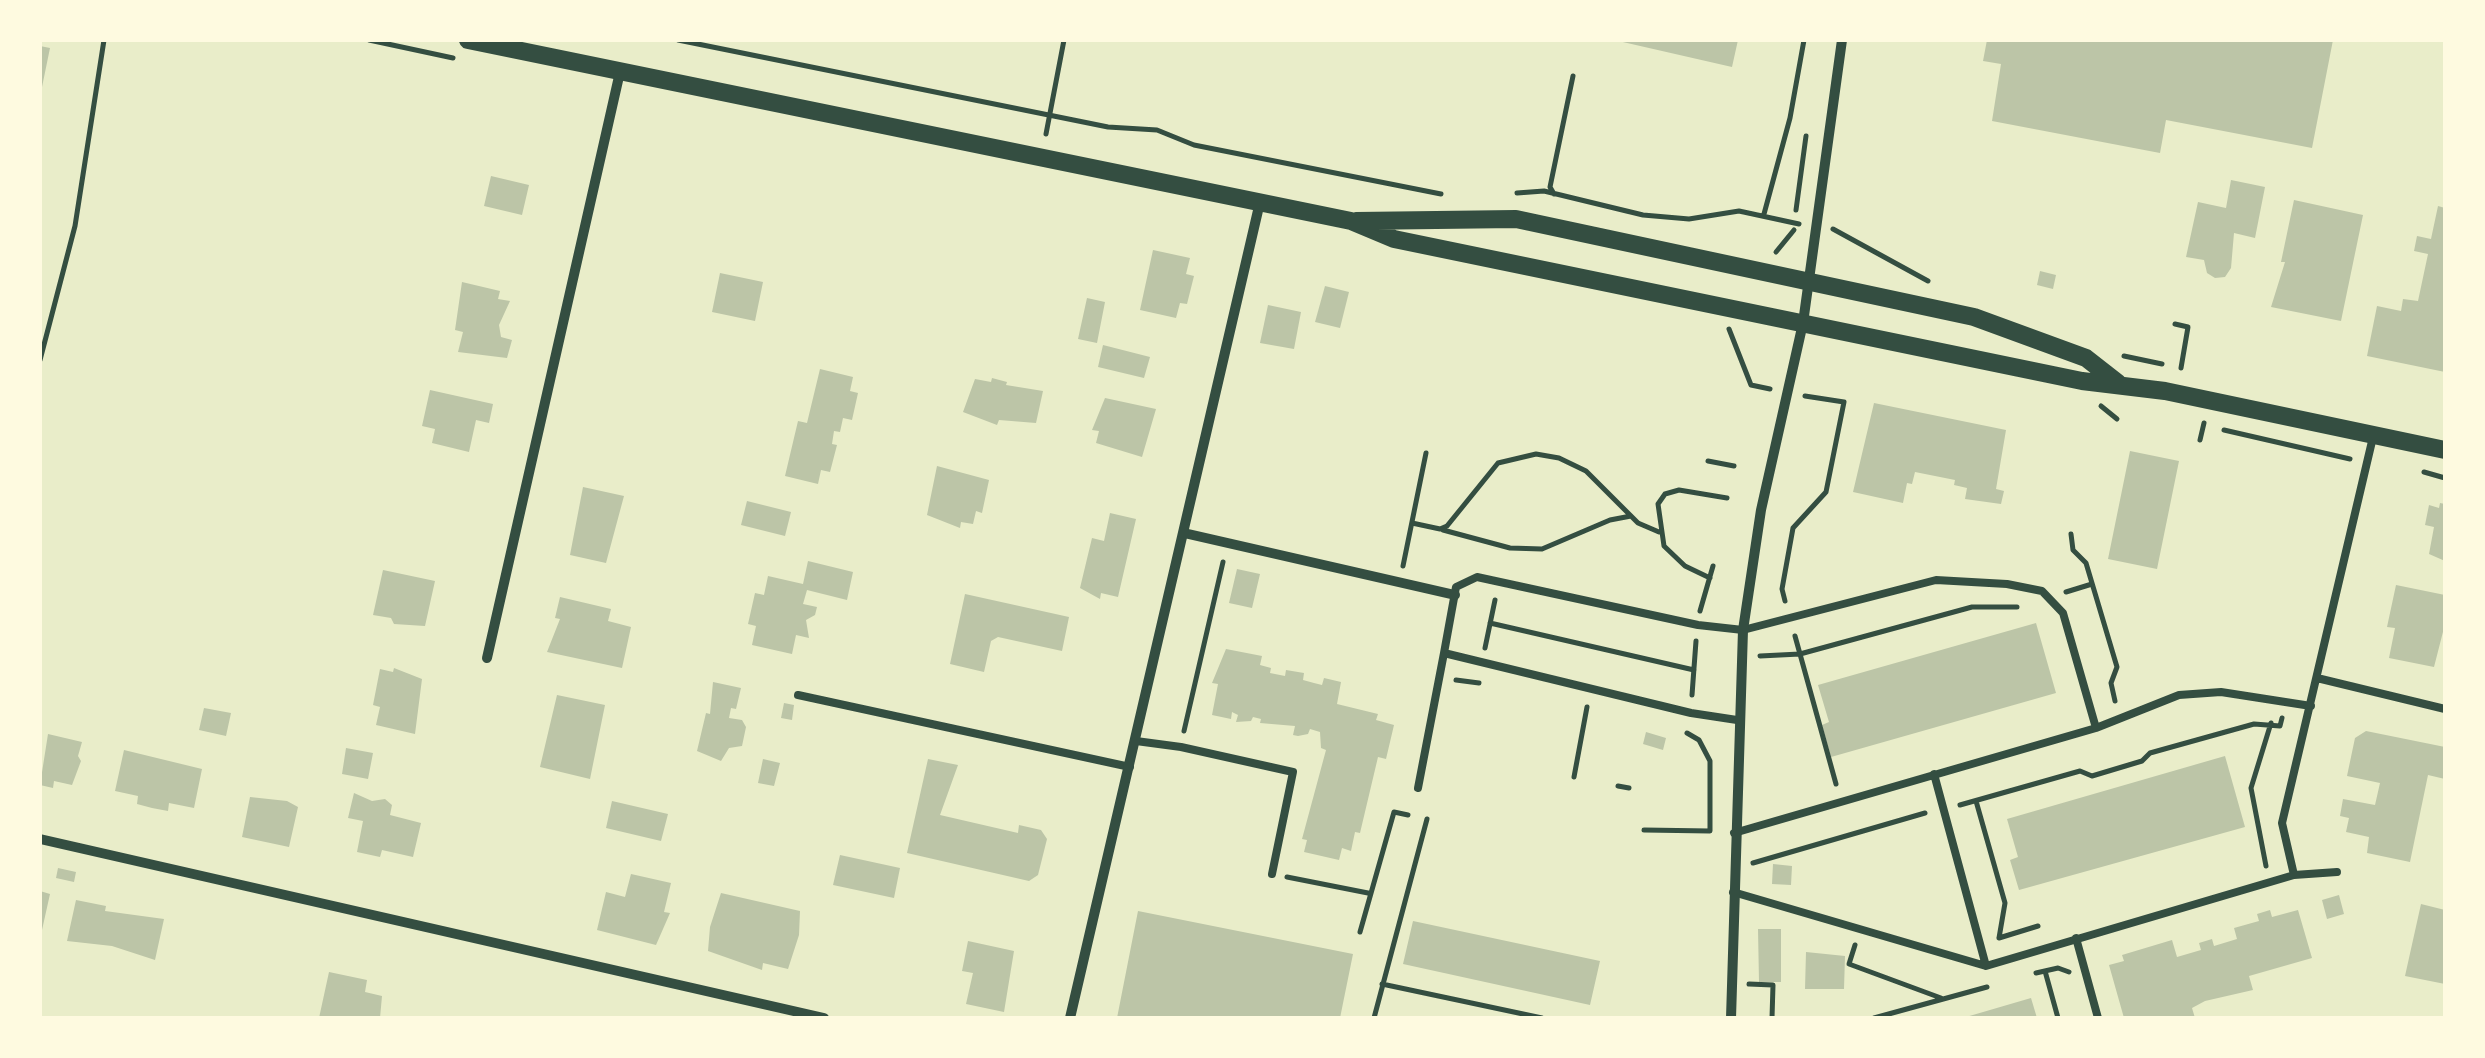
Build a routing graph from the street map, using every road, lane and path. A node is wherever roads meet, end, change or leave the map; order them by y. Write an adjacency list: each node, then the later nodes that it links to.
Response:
1 (104, 40): 30 (path)
2 (468, 40): 7 (street)
3 (678, 40): 9 (path)
4 (1064, 40): 9 (path)
5 (1804, 40): 17 (path)
6 (1842, 40): 23 (street)
7 (620, 72): 10 (street); 68 (street)
8 (1573, 76): 14 (path)
9 (1050, 116): 10 (path); 13 (path)
10 (1042, 157): 15 (street)
11 (1802, 158): 19 (path)
12 (1500, 194): 14 (path)
13 (1444, 195)
14 (1556, 196): 16 (path)
15 (1260, 202): 18 (street); 49 (street)
16 (1643, 214): 17 (path); 20 (path)
17 (1764, 214): 19 (path)
18 (1351, 221): 23 (street); 26 (street)
19 (1795, 226): 22 (path)
20 (1670, 230)
21 (1836, 233): 24 (path)
22 (1769, 255)
23 (1809, 282): 26 (street); 32 (street)
24 (1932, 284)
25 (1726, 321): 33 (path)
26 (1803, 323): 32 (street); 62 (street)
27 (2175, 324): 28 (path)
28 (2185, 340): 29 (path); 31 (path)
29 (2195, 341)
30 (40, 360)
31 (2181, 368)
32 (2119, 383): 36 (street)
33 (1751, 385)
34 (1809, 397): 60 (path)
35 (2203, 426): 40 (path)
36 (2373, 434): 37 (street); 40 (lane)
37 (2445, 450)
38 (1426, 453): 46 (path)
39 (1708, 462): 41 (path)
40 (2367, 462): 71 (lane)
41 (1734, 466)
42 (2418, 469): 43 (path)
43 (2445, 478)
44 (1727, 498): 48 (path)
45 (1631, 516): 47 (path); 47 (path); 48 (path)
46 (1412, 523): 47 (path); 55 (path)
47 (1440, 529)
48 (1659, 532): 53 (path)
49 (1184, 533): 55 (street); 84 (street)
50 (2071, 534): 56 (path)
51 (1225, 556): 85 (path)
52 (1713, 566): 53 (path)
53 (1710, 578): 59 (path)
54 (1499, 582): 57 (lane); 61 (path); 62 (lane)
55 (1399, 584): 57 (street)
56 (2092, 584): 58 (path); 78 (path)
57 (1454, 595): 65 (lane)
58 (2056, 602): 60 (lane); 66 (path); 82 (lane)
59 (1701, 603)
60 (1790, 620): 62 (lane); 66 (path)
61 (1490, 624): 63 (path); 69 (path)
62 (1744, 630): 79 (street)
63 (1485, 647)
64 (1695, 648): 69 (path)
65 (1444, 652): 70 (lane); 79 (lane)
66 (1800, 654): 67 (path); 93 (path)
67 (1760, 656)
68 (487, 658)
69 (1694, 670): 74 (path)
70 (1438, 678): 72 (path); 90 (lane)
71 (2318, 678): 76 (lane); 77 (lane)
72 (1496, 687)
73 (798, 695): 86 (lane)
74 (1692, 696)
75 (1569, 702): 88 (path)
76 (2311, 706): 78 (lane); 103 (lane)
77 (2445, 708)
78 (2120, 718): 82 (lane)
79 (1737, 720): 98 (street)
80 (2262, 722): 92 (path)
81 (2271, 724): 104 (path)
82 (2096, 728): 87 (lane)
83 (1676, 730): 97 (path)
84 (1136, 741): 85 (lane); 86 (street)
85 (1181, 746): 102 (lane)
86 (1130, 766): 118 (street)
87 (1934, 774): 93 (lane); 94 (lane)
88 (1574, 777)
89 (1618, 786): 91 (path)
90 (1418, 788)
91 (1628, 788)
92 (1976, 801): 94 (path); 108 (path)
93 (1840, 802): 98 (lane)
94 (1944, 809): 100 (path); 111 (lane)
95 (1408, 815): 105 (path)
96 (1426, 819): 113 (path)
97 (1644, 830)
98 (1734, 832): 106 (street)
99 (40, 840): 117 (street)
100 (1750, 864)
101 (2337, 872): 103 (lane)
102 (1272, 874): 105 (path)
103 (2294, 875): 104 (lane)
104 (2268, 882): 109 (lane)
105 (1368, 892): 107 (path)
106 (1734, 892): 111 (lane); 121 (street)
107 (1360, 932)
108 (1999, 938)
109 (2076, 938): 111 (lane); 125 (lane)
110 (1856, 946): 116 (path)
111 (1986, 966)
112 (2045, 971): 124 (path)
113 (1382, 984): 119 (path); 120 (path)
114 (1749, 984): 122 (path)
115 (1989, 986): 116 (path)
116 (1944, 999): 123 (path)
117 (824, 1018)
118 (1070, 1018)
119 (1374, 1018)
120 (1542, 1018)
121 (1731, 1018)
122 (1772, 1018)
123 (1874, 1018)
124 (2058, 1018)
125 (2098, 1018)

